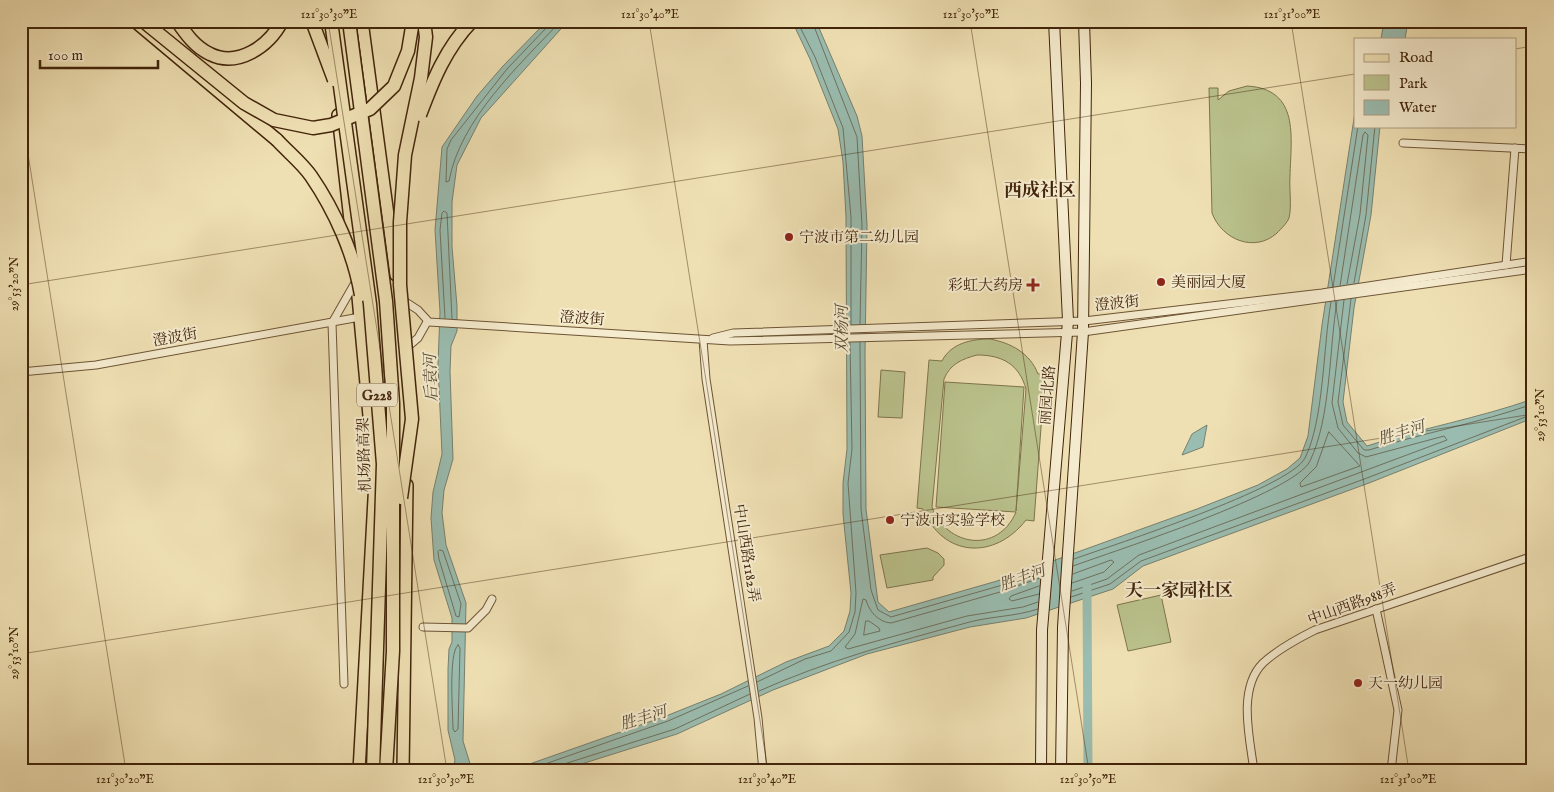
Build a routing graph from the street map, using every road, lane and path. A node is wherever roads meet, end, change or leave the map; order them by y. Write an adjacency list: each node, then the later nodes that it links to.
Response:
1 (135, 21): 37 (highway, bridge)
2 (143, 21): 10 (highway, bridge)
3 (176, 21): 4 (highway)
4 (282, 21)
5 (312, 21): 15 (highway, bridge)
6 (326, 21): 23 (main road)
7 (331, 21): 15 (highway, 机场路高架 / G228, bridge)
8 (348, 21): 38 (highway, 机场路高架 / G228, bridge)
9 (362, 21): 26 (main road)
10 (413, 21)
11 (424, 21): 19 (highway, bridge)
12 (472, 21): 19 (highway, bridge)
13 (1054, 21): 28 (main road, 丽园北路)
14 (1084, 21): 29 (main road, 丽园北路)
15 (341, 98): 37 (highway, 机场路高架 / G228, bridge)
16 (1402, 143): 17 (street)
17 (1515, 148): 18 (street); 21 (street)
18 (1533, 149)
19 (405, 155): 38 (highway, bridge)
20 (1533, 261): 21 (street, 澄波街)
21 (1506, 265): 24 (street, 澄波街)
22 (1533, 269): 24 (street, 澄波街)
23 (357, 280): 27 (main road); 31 (street)
24 (1369, 289): 25 (street, 澄波街)
25 (1322, 296): 29 (street, 澄波街); 33 (street, 澄波街)
26 (398, 297): 30 (street); 35 (main road)
27 (360, 317): 31 (street, 澄波街); 44 (main road)
28 (1068, 321): 29 (street, 澄波街); 32 (main road, 丽园北路); 34 (street, 澄波街)
29 (1084, 321): 33 (main road, 丽园北路)
30 (428, 322): 34 (street, 澄波街); 35 (street)
31 (332, 323): 36 (street, 澄波街); 43 (street)
32 (1068, 332): 33 (street, 澄波街); 34 (street, 澄波街); 49 (main road, 丽园北路)
33 (1083, 332): 50 (main road, 丽园北路)
34 (703, 340): 48 (street, 中山西路1182弄)
35 (403, 351): 47 (main road)
36 (21, 372)
37 (376, 374): 45 (highway, 机场路高架 / G228, bridge)
38 (395, 541): 46 (highway, 机场路高架 / G228, bridge)
39 (1533, 556): 41 (street, 中山西路988弄)
40 (492, 599): 42 (street)
41 (1376, 608): 51 (street, 中山西路988弄); 52 (street)
42 (423, 627)
43 (344, 684)
44 (359, 771)
45 (372, 771)
46 (386, 771)
47 (403, 771)
48 (764, 771)
49 (1042, 771)
50 (1061, 771)
51 (1254, 771)
52 (1391, 771)

